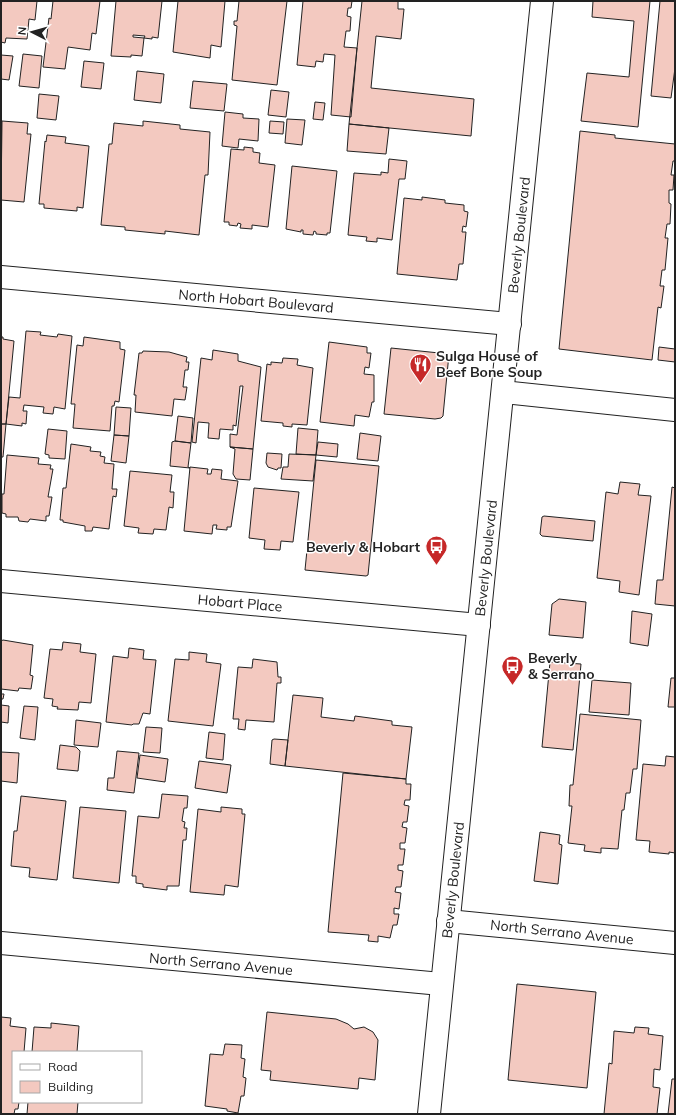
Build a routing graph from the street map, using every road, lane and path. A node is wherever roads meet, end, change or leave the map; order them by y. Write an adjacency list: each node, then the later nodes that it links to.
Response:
1 (542, 1): 3 (street, Beverly Boulevard)
2 (1, 277): 3 (street, North Hobart Boulevard)
3 (510, 324): 4 (street, Beverly Boulevard)
4 (503, 392): 5 (street); 7 (street, Beverly Boulevard)
5 (675, 410)
6 (1, 581): 7 (street, Hobart Place)
7 (478, 625): 8 (street, Beverly Boulevard)
8 (448, 921): 10 (street, North Serrano Avenue); 11 (street, Beverly Boulevard)
9 (1, 943): 11 (street, North Serrano Avenue)
10 (675, 943)
11 (441, 984): 12 (street, Beverly Boulevard)
12 (429, 1114)

